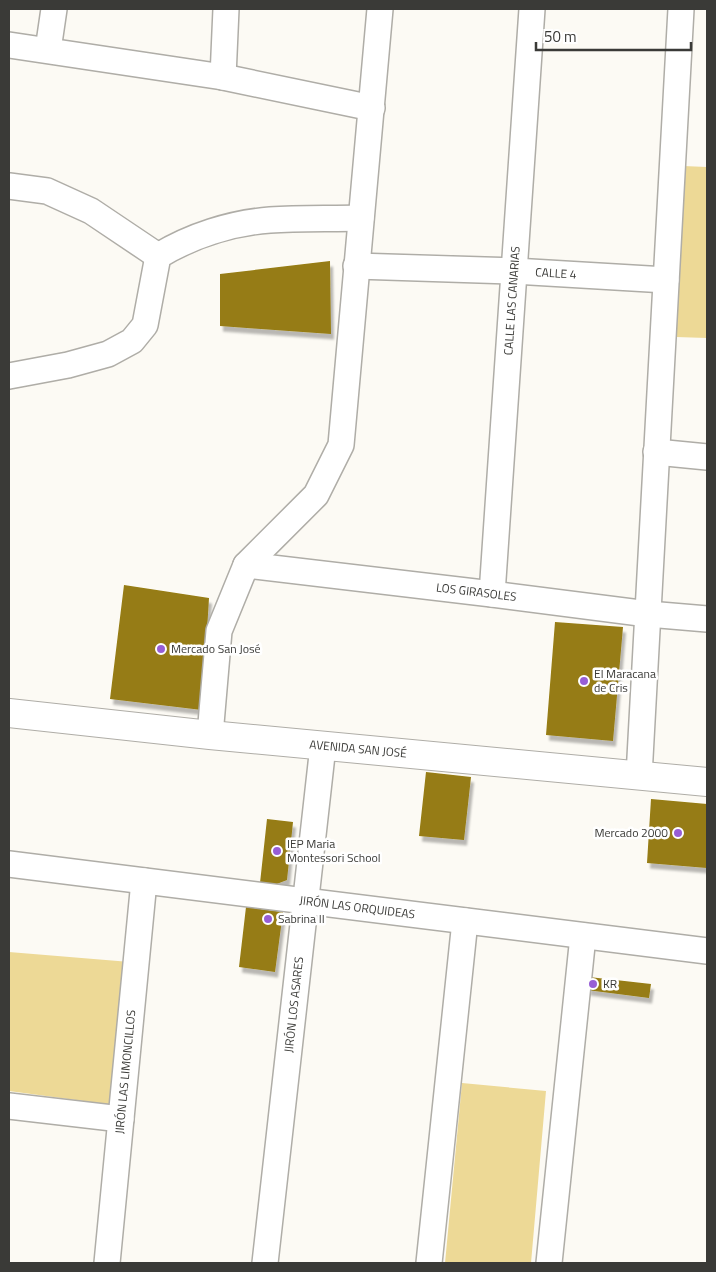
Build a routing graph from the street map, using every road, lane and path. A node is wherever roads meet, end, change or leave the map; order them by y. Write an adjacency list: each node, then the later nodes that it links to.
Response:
1 (54, 9): 7 (street)
2 (226, 9): 8 (street)
3 (380, 9): 9 (street)
4 (532, 9): 14 (street, CALLE LAS CANARIAS)
5 (681, 9): 15 (street)
6 (9, 45): 7 (street)
7 (48, 50): 8 (street)
8 (223, 77): 9 (street)
9 (372, 108): 11 (street)
10 (9, 186): 12 (street)
11 (361, 218): 12 (street); 13 (street)
12 (158, 256): 16 (street)
13 (356, 266): 14 (street, CALLE 4); 19 (street)
14 (514, 271): 15 (street, CALLE 4); 20 (street, CALLE LAS CANARIAS)
15 (666, 280): 17 (street)
16 (9, 376)
17 (656, 452): 18 (street); 21 (street)
18 (707, 457)
19 (246, 564): 20 (street, LOS GIRASOLES); 24 (street)
20 (492, 594): 21 (street, LOS GIRASOLES)
21 (648, 614): 22 (street, LOS GIRASOLES); 26 (street)
22 (707, 619)
23 (9, 713): 24 (street, AVENIDA SAN JOSÉ)
24 (210, 735): 25 (street, AVENIDA SAN JOSÉ)
25 (322, 746): 26 (street, AVENIDA SAN JOSÉ); 30 (street, JIRÓN LOS ASARES)
26 (639, 776): 27 (street, AVENIDA SAN JOSÉ)
27 (707, 782)
28 (9, 864): 29 (street, JIRÓN LAS ORQUIDEAS)
29 (144, 881): 30 (street, JIRÓN LAS ORQUIDEAS); 35 (street, JIRÓN LAS LIMONCILLOS)
30 (304, 901): 31 (street, JIRÓN LAS ORQUIDEAS); 37 (street, JIRÓN LOS ASARES)
31 (465, 921): 32 (street, JIRÓN LAS ORQUIDEAS); 38 (street)
32 (583, 936): 33 (street, JIRÓN LAS ORQUIDEAS); 39 (street)
33 (707, 951)
34 (9, 1106): 35 (street)
35 (121, 1119): 36 (street, JIRÓN LAS LIMONCILLOS)
36 (107, 1263)
37 (265, 1263)
38 (429, 1263)
39 (549, 1263)

